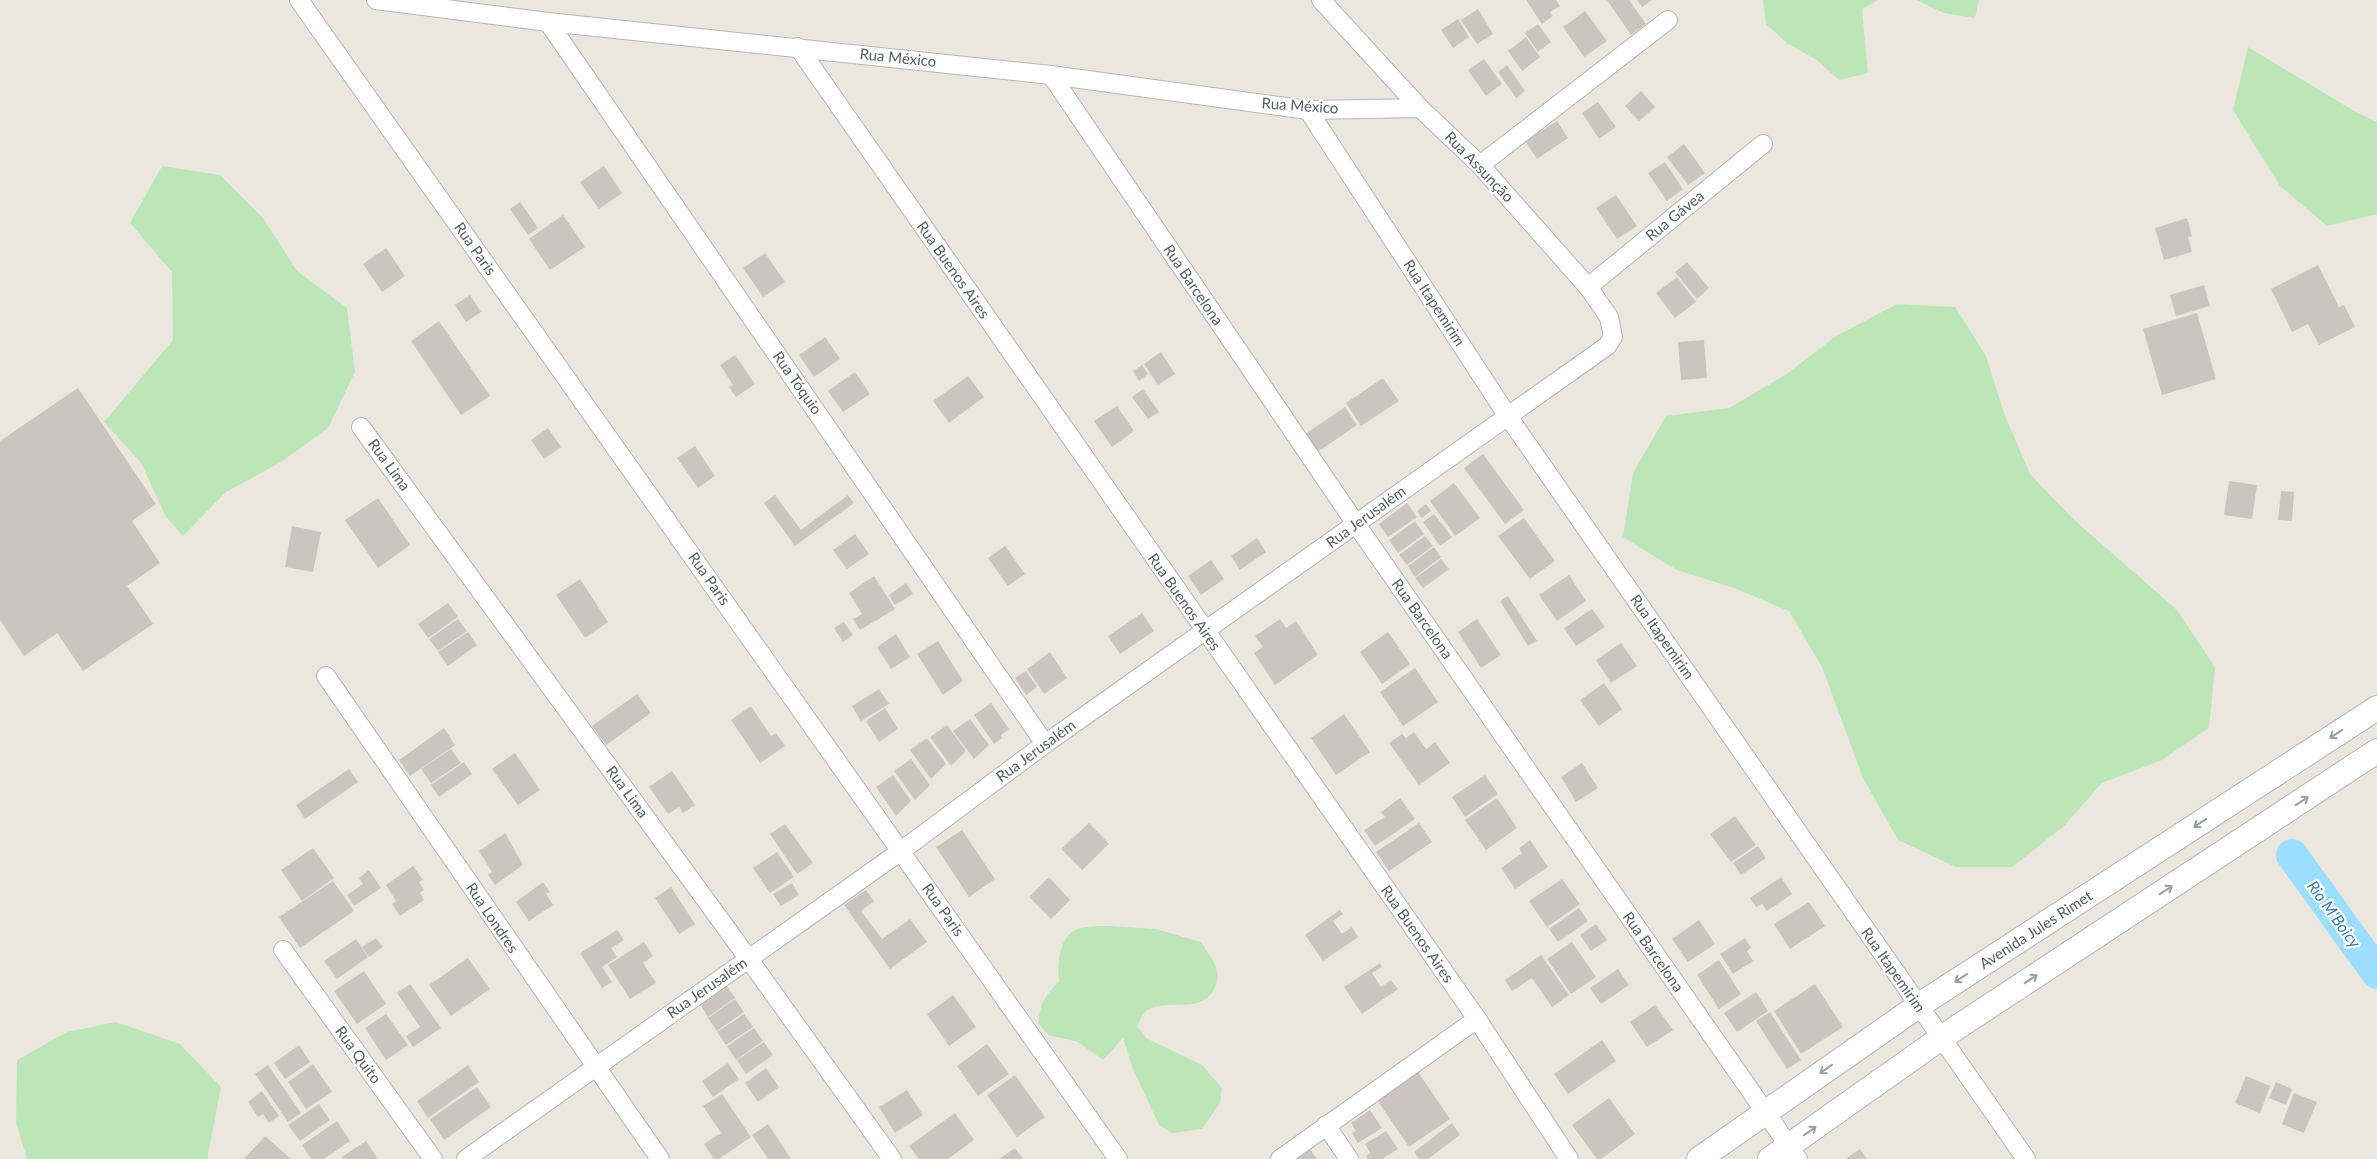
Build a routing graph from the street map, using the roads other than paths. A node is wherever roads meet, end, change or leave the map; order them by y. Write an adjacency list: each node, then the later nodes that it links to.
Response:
1 (299, 0): 22 (street, Rua Paris)
2 (376, 0): 5 (street, Rua México)
3 (1326, 1): 8 (street, Rua Assunção)
4 (1668, 20): 11 (street)
5 (548, 22): 6 (street, Rua México); 20 (street, Rua Tóquio)
6 (798, 47): 7 (street, Rua México); 17 (street, Rua Buenos Aires)
7 (1051, 76): 9 (street, Rua México); 16 (street, Rua Barcelona)
8 (1420, 108): 9 (street, Rua México); 11 (street, Rua Assunção)
9 (1308, 110): 14 (street, Rua Itapemirim)
10 (1763, 144): 12 (street, Rua Gávea)
11 (1480, 165): 12 (street, Rua Assunção)
12 (1588, 287): 13 (street, Rua Assunção)
13 (1607, 346): 14 (street, Rua Jerusalém)
14 (1507, 415): 16 (street, Rua Jerusalém); 25 (street, Rua Itapemirim)
15 (361, 427): 24 (street, Rua Lima)
16 (1356, 524): 17 (street, Rua Jerusalém); 29 (street, Rua Barcelona)
17 (1205, 632): 20 (street, Rua Jerusalém); 26 (street, Rua Buenos Aires)
18 (326, 676): 28 (street, Rua Londres)
19 (2377, 708): 25 (main road, Avenida Jules Rimet, one-way to 25)
20 (1045, 744): 22 (street, Rua Jerusalém)
21 (2377, 751): 27 (main road, one-way to 21)
22 (901, 851): 24 (street, Rua Jerusalém); 36 (street, Rua Paris)
23 (283, 950): 32 (street, Rua Quito)
24 (748, 958): 28 (street, Rua Jerusalém); 35 (street, Rua Lima)
25 (1918, 1006): 27 (street, Rua Itapemirim); 29 (main road, Avenida Jules Rimet, one-way to 29)
26 (1477, 1019): 30 (street); 39 (street, Rua Buenos Aires)
27 (1941, 1038): 31 (main road, one-way to 27); 41 (street, Rua Itapemirim)
28 (594, 1067): 33 (street, Rua Jerusalém); 34 (street, Rua Londres)
29 (1765, 1112): 31 (street, Rua Barcelona); 40 (main road, Avenida Jules Rimet)
30 (1326, 1126): 37 (street); 38 (street)
31 (1786, 1155)
32 (432, 1159)
33 (466, 1159)
34 (660, 1159)
35 (892, 1159)
36 (1118, 1159)
37 (1280, 1159)
38 (1349, 1159)
39 (1569, 1159)
40 (1699, 1159)
41 (2026, 1159)

